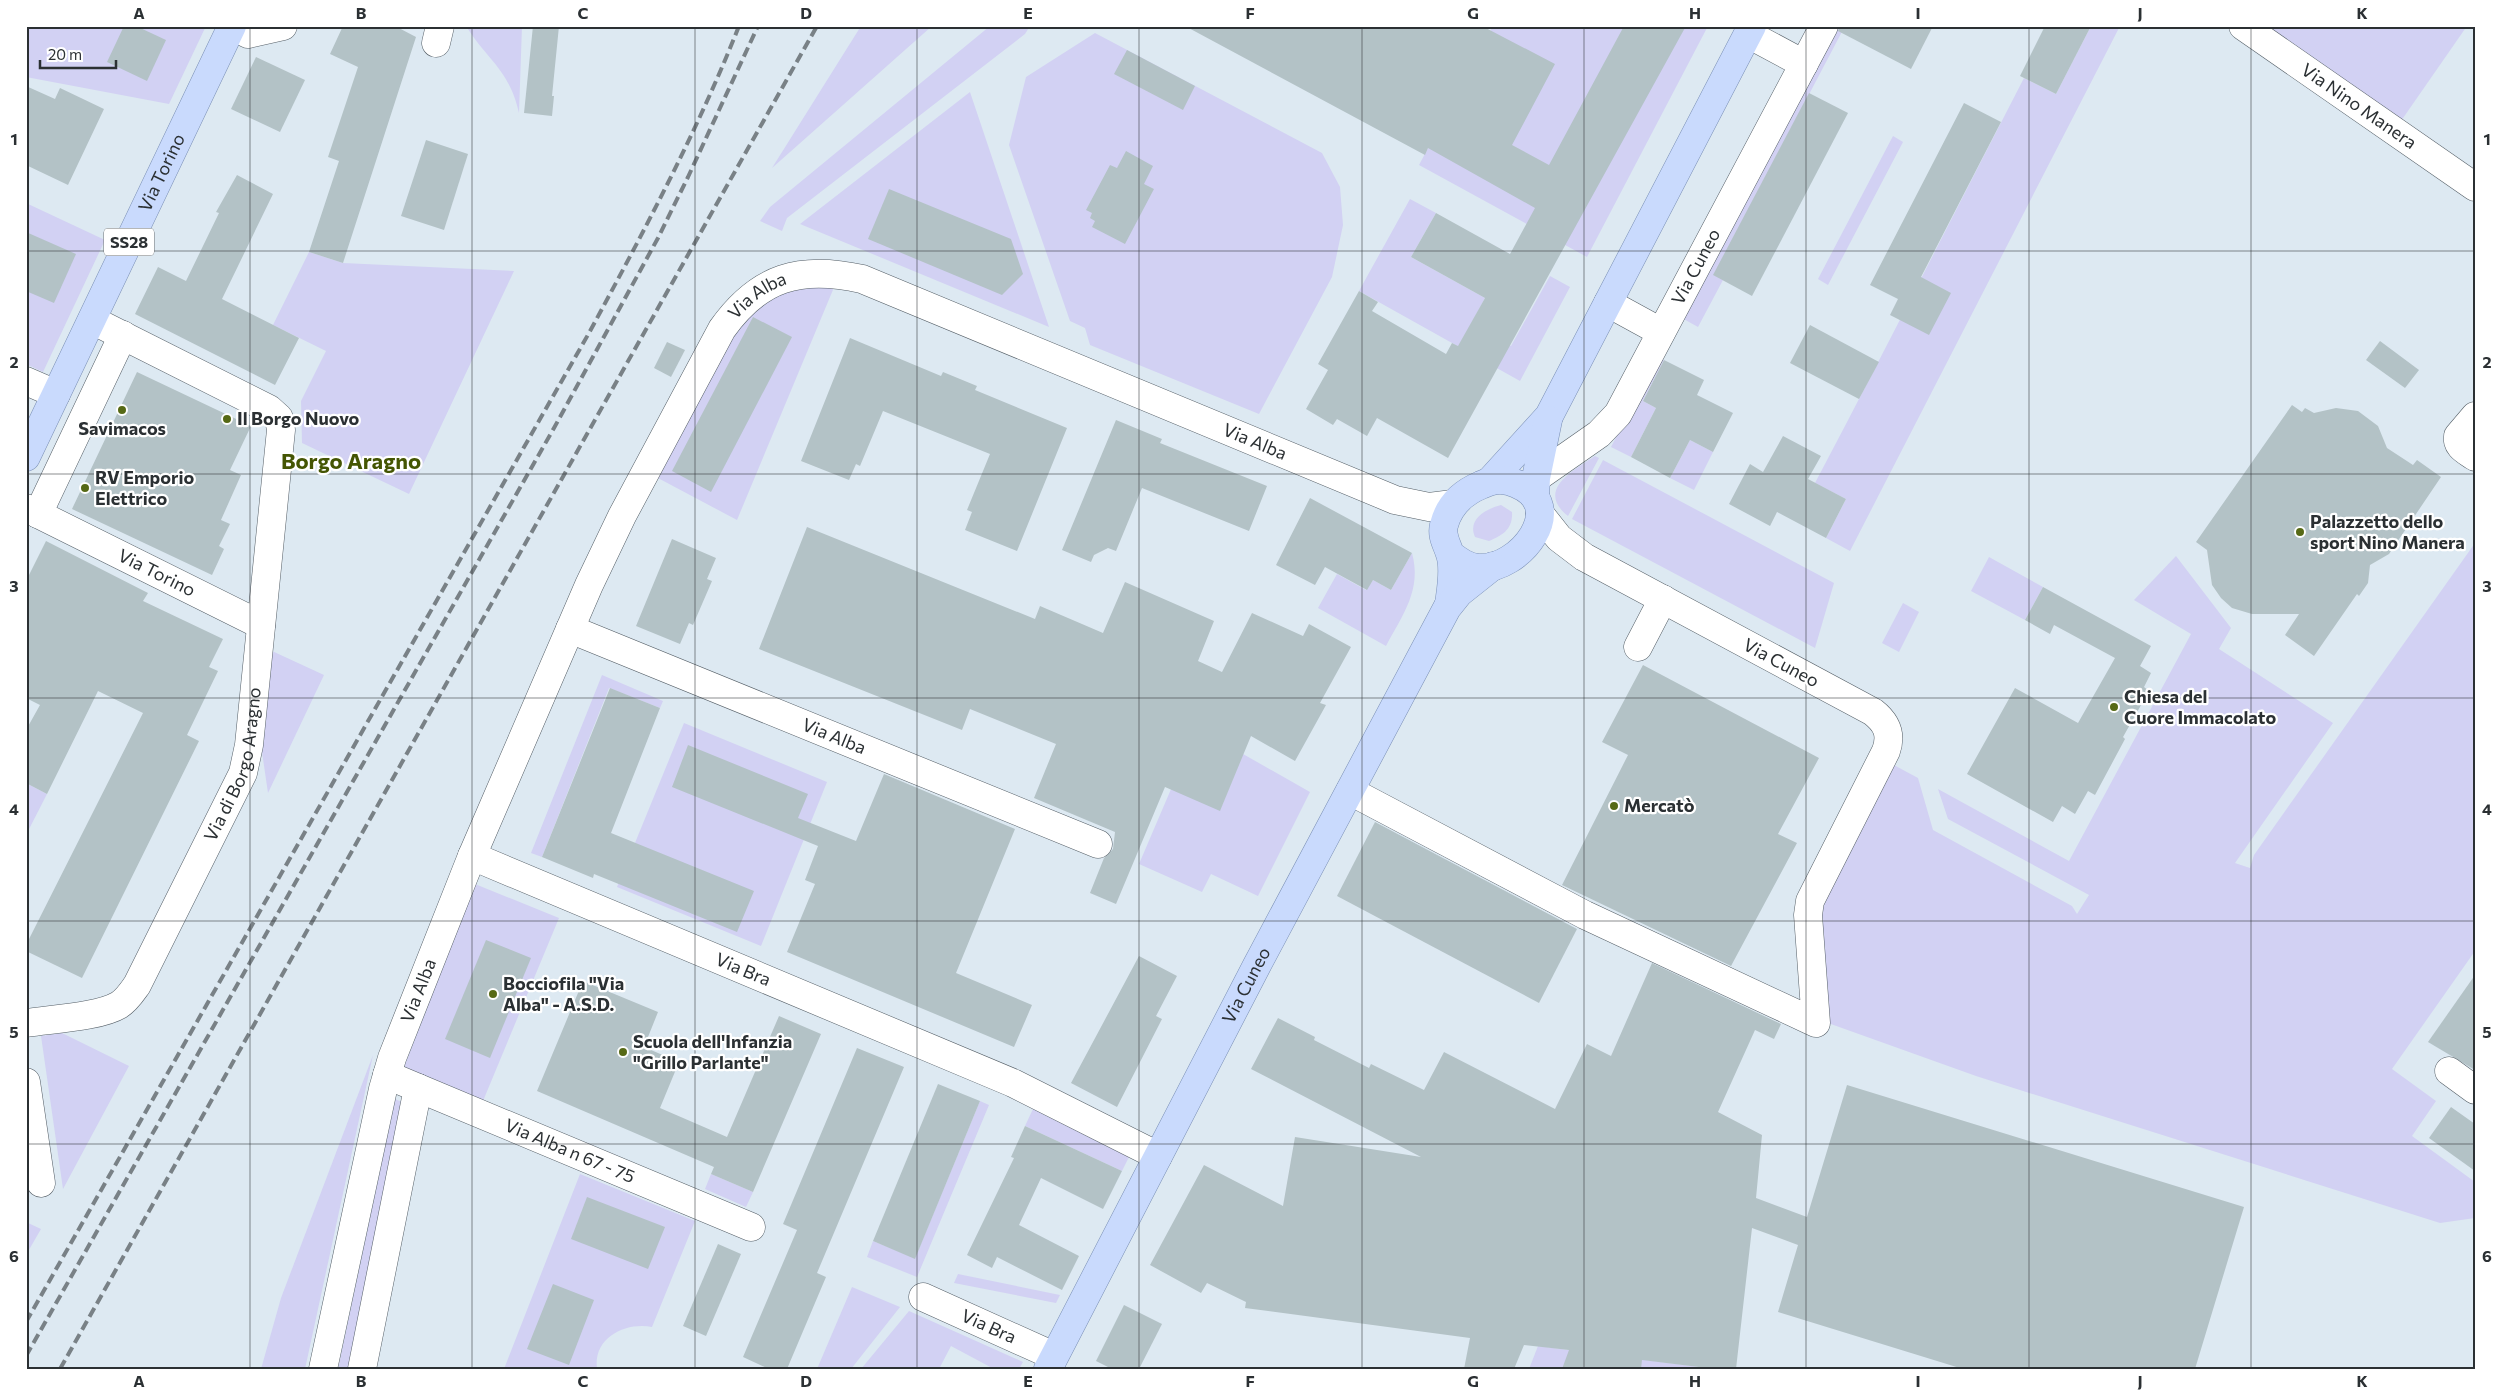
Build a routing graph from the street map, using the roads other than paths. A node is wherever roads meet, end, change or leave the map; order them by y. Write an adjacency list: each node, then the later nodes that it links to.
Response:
1 (232, 26): 2 (street); 9 (main road, Via Torino / SS28)
2 (283, 26)
3 (1824, 26): 6 (street, Via Cuneo)
4 (2244, 26): 7 (street, Via Nino Manera)
5 (1750, 30): 6 (street); 8 (main road, Via Cuneo)
6 (1804, 64): 10 (street, Via Cuneo)
7 (2475, 187)
8 (1608, 303): 10 (street); 14 (main road, Via Cuneo)
9 (92, 320): 11 (street); 13 (main road, Via Torino / SS28)
10 (1661, 332): 19 (street, Via Cuneo)
11 (123, 335): 22 (street); 29 (street, Via di Borgo Aragno)
12 (26, 381): 13 (street)
13 (56, 394): 16 (main road, Via Torino / SS28)
14 (1549, 416): 18 (main road, Via Cuneo); 19 (main road, Via Cuneo)
15 (2475, 416): 17 (street)
16 (26, 457)
17 (2475, 457)
18 (1490, 481): 19 (main road, Via Cuneo); 21 (main road, Via Cuneo)
19 (1537, 497): 23 (main road, Via Cuneo); 25 (street, Via Cuneo)
20 (1395, 500): 21 (street, Via Alba); 24 (street, Via Alba); 30 (street, Via Alba)
21 (1453, 504): 24 (main road, Via Cuneo)
22 (32, 511): 29 (street, Via Torino)
23 (1526, 548): 25 (street, Via Cuneo); 26 (main road, Via Cuneo)
24 (1448, 549): 26 (main road, Via Cuneo); 28 (main road, Via Cuneo)
25 (1584, 557): 27 (street, Via Cuneo)
26 (1493, 566): 28 (main road, Via Cuneo)
27 (1663, 599): 31 (street); 32 (street, Via Cuneo)
28 (1449, 604): 32 (main road, Via Cuneo)
29 (261, 625): 35 (street, Via di Borgo Aragno)
30 (570, 629): 33 (street, Via Alba); 34 (street, Via Alba)
31 (1638, 647)
32 (1350, 791): 41 (main road, Via Cuneo)
33 (1098, 844)
34 (472, 856): 37 (street, Via Alba); 41 (street, Via Bra)
35 (26, 1023)
36 (2449, 1071): 40 (street)
37 (387, 1075): 39 (street, Via Alba n 67 - 75); 46 (street, Via Alba)
38 (26, 1082): 42 (street)
39 (418, 1088): 43 (street, Via Alba n 67 - 75); 47 (street)
40 (2475, 1090)
41 (1158, 1156): 45 (main road, Via Cuneo)
42 (41, 1183)
43 (751, 1227)
44 (923, 1297): 45 (street, Via Bra)
45 (1051, 1362)
46 (324, 1369)
47 (362, 1369)

